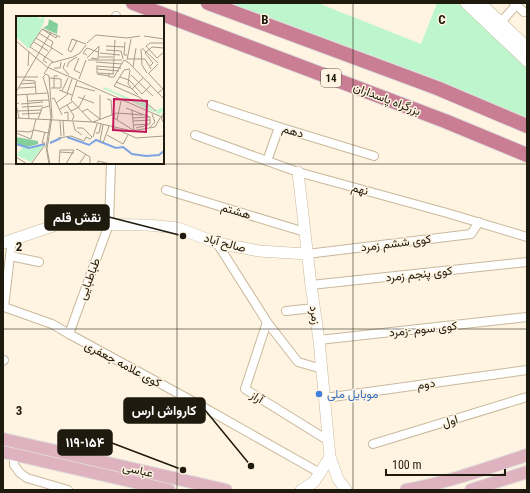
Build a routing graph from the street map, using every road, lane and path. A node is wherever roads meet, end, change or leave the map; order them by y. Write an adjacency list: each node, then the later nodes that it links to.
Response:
1 (133, 3): 14 (highway, بزرگراه پاسداران / 14)
2 (208, 3): 11 (highway, 14)
3 (466, 3): 7 (street)
4 (480, 3): 7 (street)
5 (516, 4): 6 (street); 7 (street)
6 (524, 12)
7 (497, 26): 8 (street); 9 (street)
8 (527, 47)
9 (527, 60)
10 (212, 105): 12 (street, دهم)
11 (527, 126)
12 (279, 127): 15 (street, دهم); 16 (street)
13 (195, 135): 16 (street, نهم)
14 (527, 155)
15 (374, 156)
16 (267, 161): 18 (street, نهم)
17 (110, 164): 21 (street, طباطبایی)
18 (298, 172): 20 (street, نهم); 22 (street, زمرد)
19 (166, 190): 22 (street, هشتم)
20 (479, 222): 23 (street, نهم); 26 (street, کوی ششم زمرد)
21 (109, 224): 24 (street, صالح آباد); 25 (street, صالح آباد); 35 (street, طباطبایی)
22 (305, 232): 26 (street, زمرد)
23 (527, 237)
24 (8, 241): 27 (street, کوی علامه جعفری)
25 (217, 243): 26 (street, صالح آباد); 34 (street)
26 (307, 254): 30 (street, زمرد)
27 (10, 256): 28 (street); 35 (street, کوی علامه جعفری)
28 (40, 262)
29 (527, 262): 30 (street, کوی پنجم زمرد)
30 (311, 285): 31 (street, زمرد)
31 (314, 308): 32 (street); 36 (street, زمرد)
32 (286, 311)
33 (527, 317): 36 (street, کوی سوم -زمرد)
34 (267, 322): 37 (street); 42 (street, آراز)
35 (69, 334): 49 (street, کوی علامه جعفری)
36 (319, 340): 37 (street, زمرد)
37 (322, 369): 40 (street, زمرد)
38 (527, 370): 40 (street, دوم)
39 (527, 397): 43 (street, اول)
40 (325, 398): 42 (street, زمرد)
41 (3, 438): 47 (main road, عباسى)
42 (329, 441): 46 (street, زمرد)
43 (374, 444)
44 (8, 454): 50 (main road, عباسى); 51 (street)
45 (527, 455): 56 (main road)
46 (330, 457): 49 (street); 55 (street, زمرد)
47 (138, 470): 50 (main road); 53 (main road, عباسى)
48 (527, 472): 57 (main road)
49 (320, 473): 54 (street)
50 (135, 482): 52 (main road, عباسى)
51 (68, 490)
52 (169, 490)
53 (226, 490)
54 (301, 490)
55 (346, 490)
56 (406, 490)
57 (471, 490)

